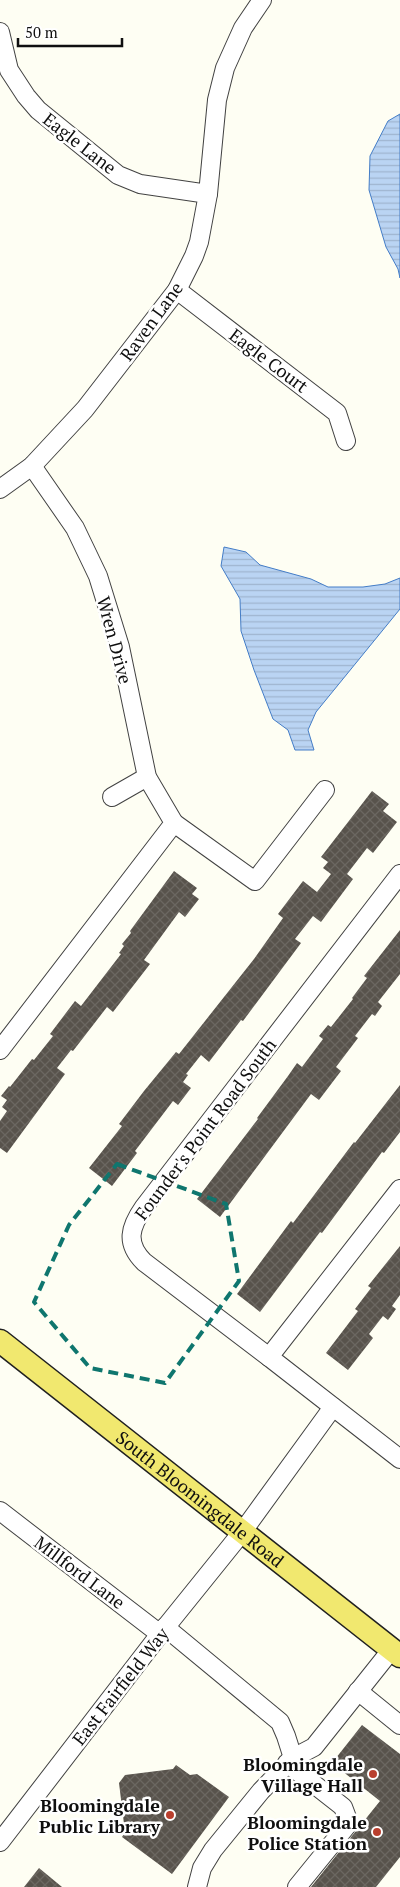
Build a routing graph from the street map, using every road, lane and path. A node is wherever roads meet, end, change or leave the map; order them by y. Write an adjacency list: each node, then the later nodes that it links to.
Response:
1 (262, 0): 4 (street, Raven Lane)
2 (0, 32): 3 (street, Eagle Lane)
3 (4, 74): 4 (street, Eagle Lane)
4 (208, 194): 5 (street, Raven Lane)
5 (177, 290): 6 (street, Eagle Court); 7 (street, Raven Lane)
6 (346, 441)
7 (32, 466): 8 (street, Raven Lane); 9 (street, Wren Drive)
8 (0, 489)
9 (147, 777): 11 (street); 12 (street, Wren Drive)
10 (325, 790): 12 (street, Wren Drive)
11 (112, 797)
12 (174, 824): 14 (street)
13 (400, 874): 17 (street, Founder's Point Road South)
14 (0, 1050)
15 (400, 1189): 17 (street)
16 (0, 1342): 21 (main road, South Bloomingdale Road)
17 (270, 1358): 18 (street, Founder's Point Road South)
18 (333, 1407): 19 (street, Founder's Point Road South); 21 (street, East Fairfield Way)
19 (400, 1459)
20 (0, 1511): 22 (street, Millford Lane)
21 (243, 1531): 22 (street, East Fairfield Way); 23 (main road, South Bloomingdale Road)
22 (163, 1630): 26 (street, Millford Lane); 27 (street, East Fairfield Way)
23 (396, 1653): 24 (street)
24 (358, 1691): 25 (street); 26 (street)
25 (400, 1725)
26 (290, 1760): 28 (street); 29 (street)
27 (0, 1842)
28 (197, 1887)
29 (297, 1887)

